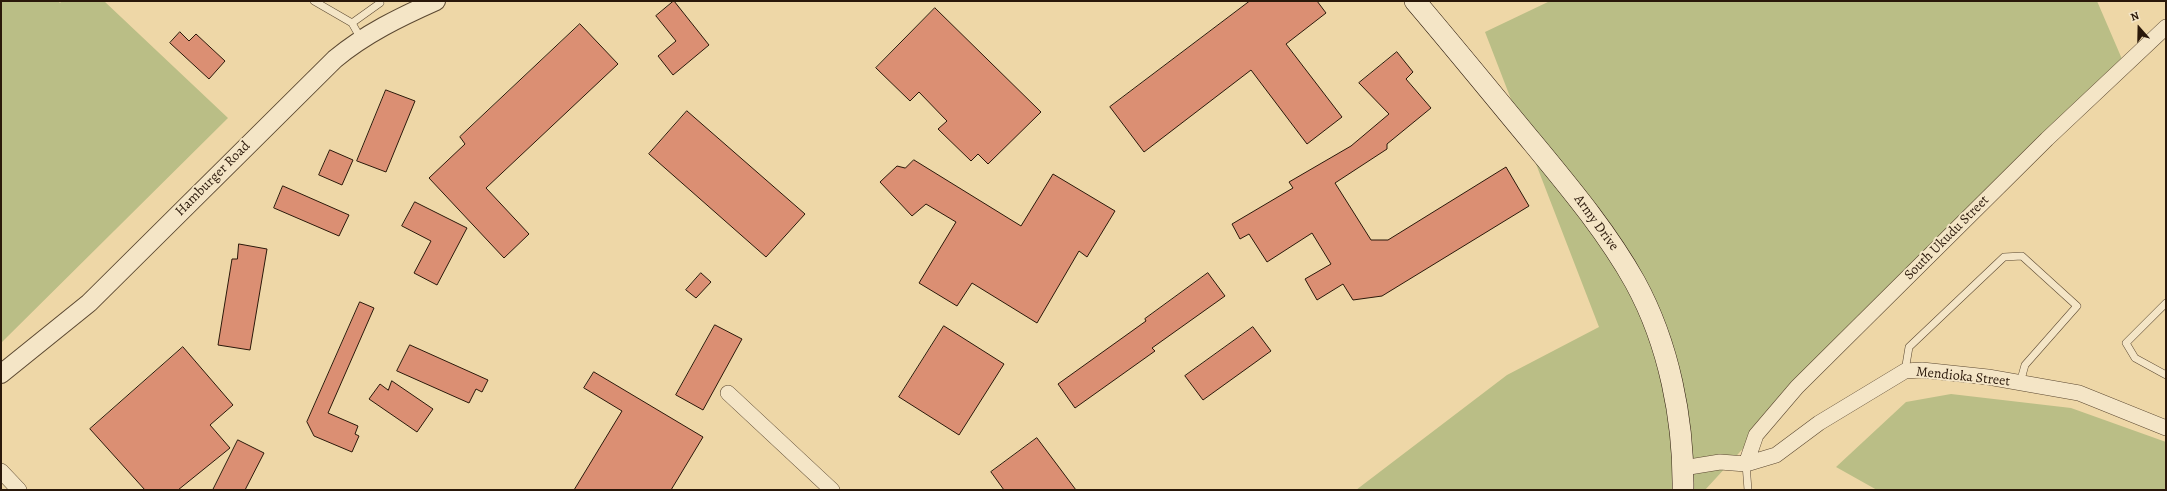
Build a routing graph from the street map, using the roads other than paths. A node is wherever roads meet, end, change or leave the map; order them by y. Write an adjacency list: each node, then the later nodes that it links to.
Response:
1 (314, 1): 5 (lane)
2 (436, 1): 7 (street, Hamburger Road)
3 (1415, 1): 16 (main road, Army Drive)
4 (381, 2): 5 (lane)
5 (352, 23): 7 (lane)
6 (2166, 28): 15 (street, South Ukudu Street)
7 (361, 39): 10 (street, Hamburger Road)
8 (2166, 303): 11 (lane)
9 (1905, 372): 12 (street, Mendioka Street); 12 (lane); 15 (street, Mendioka Street)
10 (1, 374)
11 (2166, 375)
12 (2020, 383): 14 (street, Mendioka Street)
13 (728, 393): 19 (street)
14 (2166, 428)
15 (1746, 464): 16 (street, Mendioka Street); 21 (lane)
16 (1683, 468): 20 (main road, Army Drive)
17 (1, 471): 18 (street)
18 (20, 490)
19 (832, 490)
20 (1683, 490)
21 (1748, 490)

